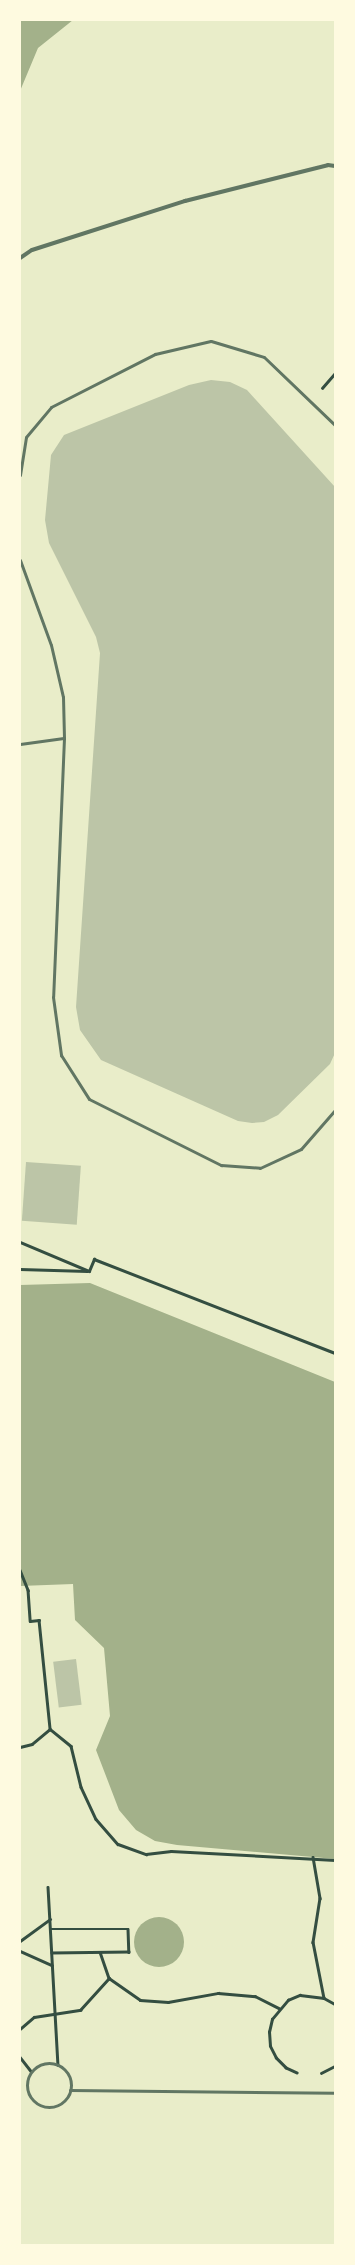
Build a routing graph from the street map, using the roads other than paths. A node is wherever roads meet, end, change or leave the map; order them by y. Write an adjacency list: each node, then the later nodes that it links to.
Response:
1 (335, 166): 2 (street)
2 (20, 258)
3 (335, 425): 4 (lane)
4 (20, 475)
5 (20, 560): 6 (lane)
6 (64, 738): 7 (lane); 8 (lane)
7 (20, 744)
8 (335, 1110)
9 (70, 2090): 9 (lane); 10 (lane)
10 (335, 2093)

